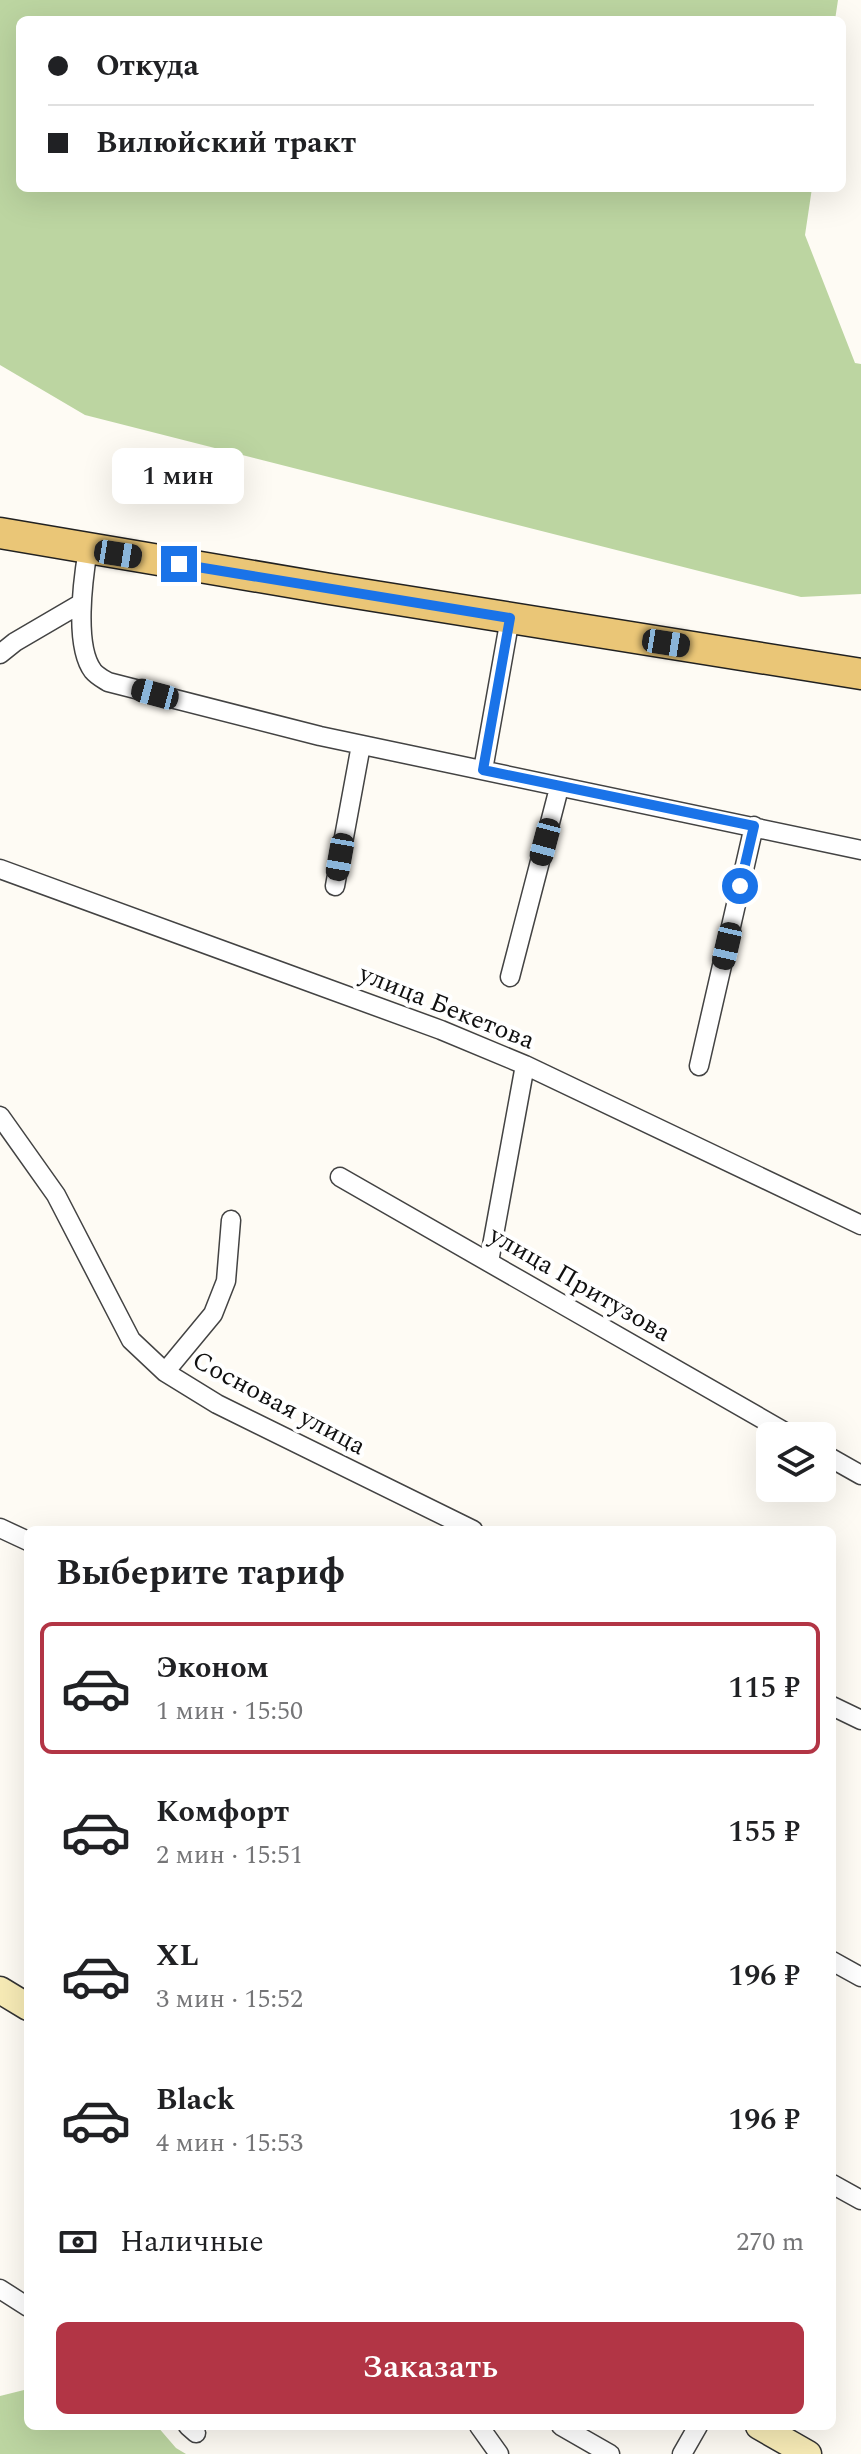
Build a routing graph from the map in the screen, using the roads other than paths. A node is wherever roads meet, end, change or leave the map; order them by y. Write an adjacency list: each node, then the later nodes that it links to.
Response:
1 (0, 533): 2 (main road)
2 (88, 549): 3 (street); 4 (main road)
3 (80, 604): 5 (street); 7 (street)
4 (510, 618): 6 (main road); 8 (street)
5 (0, 654)
6 (861, 674)
7 (361, 745): 8 (street); 13 (street)
8 (483, 770): 9 (street)
9 (559, 788): 10 (street); 14 (street)
10 (754, 826): 11 (street); 16 (street)
11 (861, 850)
12 (0, 869): 15 (street, улица Бекетова)
13 (335, 886)
14 (510, 977)
15 (525, 1065): 20 (street, улица Бекетова); 21 (street)
16 (699, 1066)
17 (0, 1116): 22 (street, Сосновая улица)
18 (340, 1177): 21 (street, улица Притузова)
19 (231, 1220): 22 (street)
20 (861, 1225)
21 (489, 1262): 23 (street, улица Притузова)
22 (165, 1372): 26 (street, Сосновая улица)
23 (768, 1422)
24 (836, 1461): 25 (street)
25 (861, 1475)
26 (465, 1526)
27 (0, 1528): 28 (street)
28 (24, 1539)
29 (836, 1708): 30 (street)
30 (861, 1720)
31 (836, 1963): 32 (street)
32 (861, 1977)
33 (0, 1990): 34 (main road)
34 (24, 2005)
35 (836, 2186): 36 (street)
36 (861, 2200)
37 (0, 2289): 38 (street)
38 (24, 2304)
39 (482, 2430): 43 (street)
40 (568, 2430): 44 (street)
41 (696, 2430): 45 (street)
42 (766, 2430): 46 (main road)
43 (499, 2454)
44 (610, 2454)
45 (682, 2454)
46 (808, 2454)

